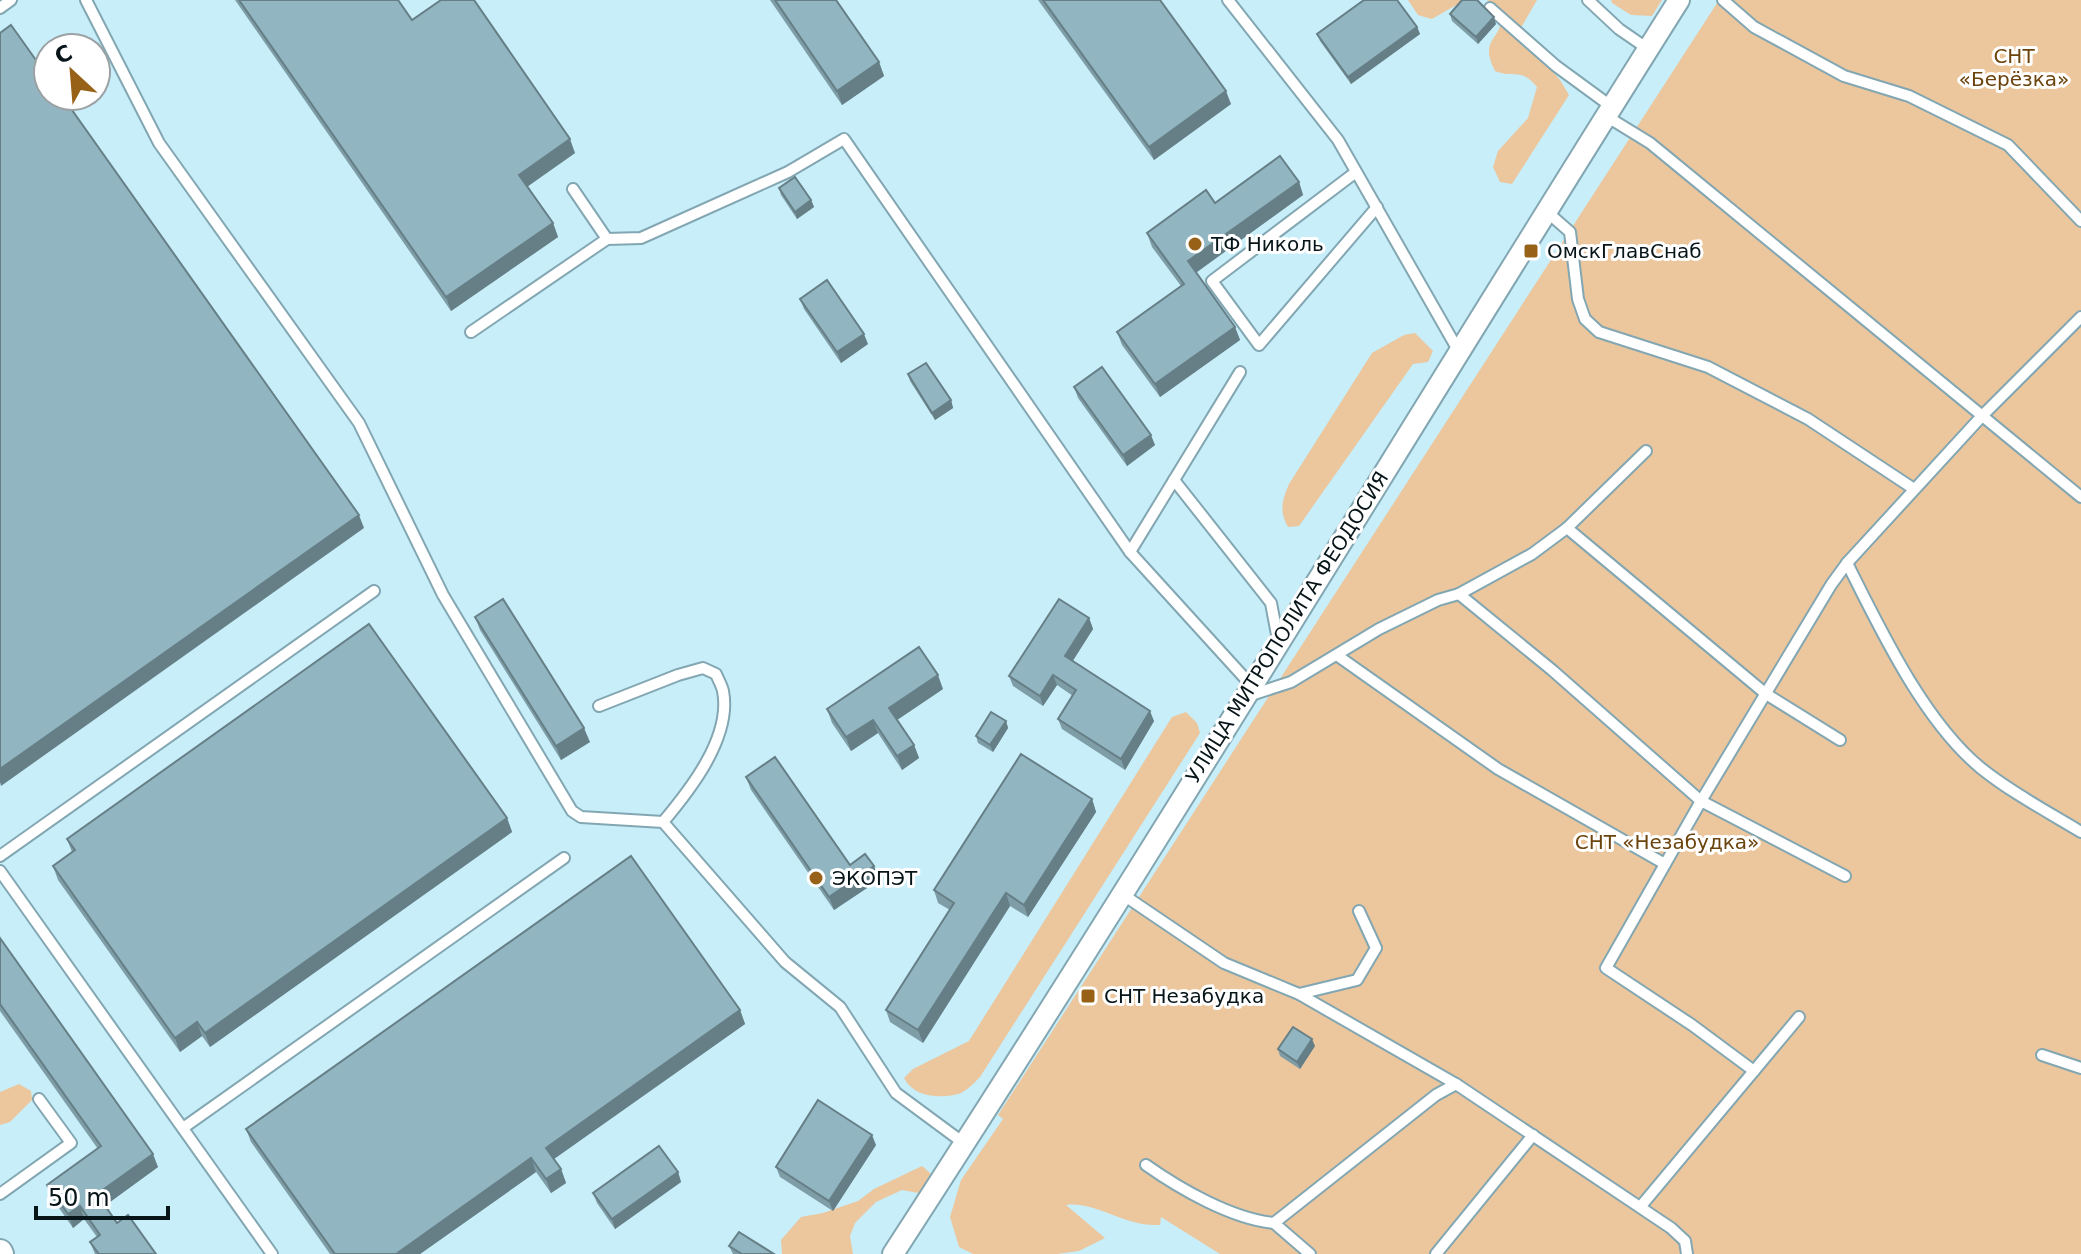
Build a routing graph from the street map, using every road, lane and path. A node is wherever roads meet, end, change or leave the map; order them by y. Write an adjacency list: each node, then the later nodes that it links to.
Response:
1 (11, 0): 7 (lane)
2 (86, 0): 38 (lane)
3 (1228, 0): 11 (lane)
4 (1588, 0): 9 (lane)
5 (1679, 0): 9 (street, УЛИЦА МИТРОПОЛИТА ФЕОДОСИЯ)
6 (1723, 0): 15 (lane)
7 (0, 8)
8 (1490, 8): 10 (lane)
9 (1648, 49): 10 (street, УЛИЦА МИТРОПОЛИТА ФЕОДОСИЯ)
10 (1609, 112): 14 (street, УЛИЦА МИТРОПОЛИТА ФЕОДОСИЯ); 21 (lane)
11 (1356, 172): 13 (lane); 13 (lane)
12 (573, 189): 16 (lane)
13 (1377, 207): 19 (lane)
14 (1546, 211): 19 (street, УЛИЦА МИТРОПОЛИТА ФЕОДОСИЯ); 24 (lane)
15 (2081, 221)
16 (607, 239): 18 (lane); 27 (lane)
17 (2081, 317): 21 (lane)
18 (471, 332)
19 (1458, 350): 31 (street, УЛИЦА МИТРОПОЛИТА ФЕОДОСИЯ)
20 (1240, 372): 23 (lane)
21 (1981, 417): 24 (lane); 25 (lane)
22 (1646, 451): 26 (lane)
23 (1174, 480): 27 (lane); 31 (lane)
24 (1914, 489): 28 (lane)
25 (2081, 497)
26 (1567, 528): 30 (lane); 34 (lane)
27 (1130, 552): 33 (lane)
28 (1847, 563): 34 (lane); 39 (lane)
29 (374, 591): 40 (lane)
30 (1459, 594): 32 (lane); 37 (lane)
31 (1279, 642): 33 (street, УЛИЦА МИТРОПОЛИТА ФЕОДОСИЯ)
32 (1338, 656): 33 (lane); 42 (lane)
33 (1248, 691): 45 (street, УЛИЦА МИТРОПОЛИТА ФЕОДОСИЯ)
34 (1766, 694): 36 (lane); 37 (lane)
35 (599, 706): 38 (lane)
36 (1840, 740)
37 (1701, 801): 42 (lane); 44 (lane)
38 (663, 822): 56 (lane)
39 (2081, 832)
40 (0, 856)
41 (564, 858): 54 (lane)
42 (1665, 864): 51 (lane)
43 (0, 871): 54 (lane)
44 (1845, 876)
45 (1122, 894): 47 (lane); 56 (street, УЛИЦА МИТРОПОЛИТА ФЕОДОСИЯ)
46 (1359, 911): 47 (lane)
47 (1299, 994): 52 (lane)
48 (1799, 1017): 51 (lane)
49 (2042, 1055): 50 (lane)
50 (2081, 1068)
51 (1754, 1071): 59 (lane)
52 (1456, 1084): 55 (lane); 60 (lane)
53 (39, 1099): 58 (lane)
54 (183, 1128): 61 (lane)
55 (1533, 1135): 59 (lane); 64 (lane)
56 (965, 1144): 62 (street, УЛИЦА МИТРОПОЛИТА ФЕОДОСИЯ)
57 (1146, 1165): 60 (lane)
58 (0, 1194)
59 (1641, 1206): 65 (lane)
60 (1274, 1223): 63 (lane)
61 (272, 1254)
62 (893, 1254)
63 (1310, 1254)
64 (1436, 1254)
65 (1687, 1254)

